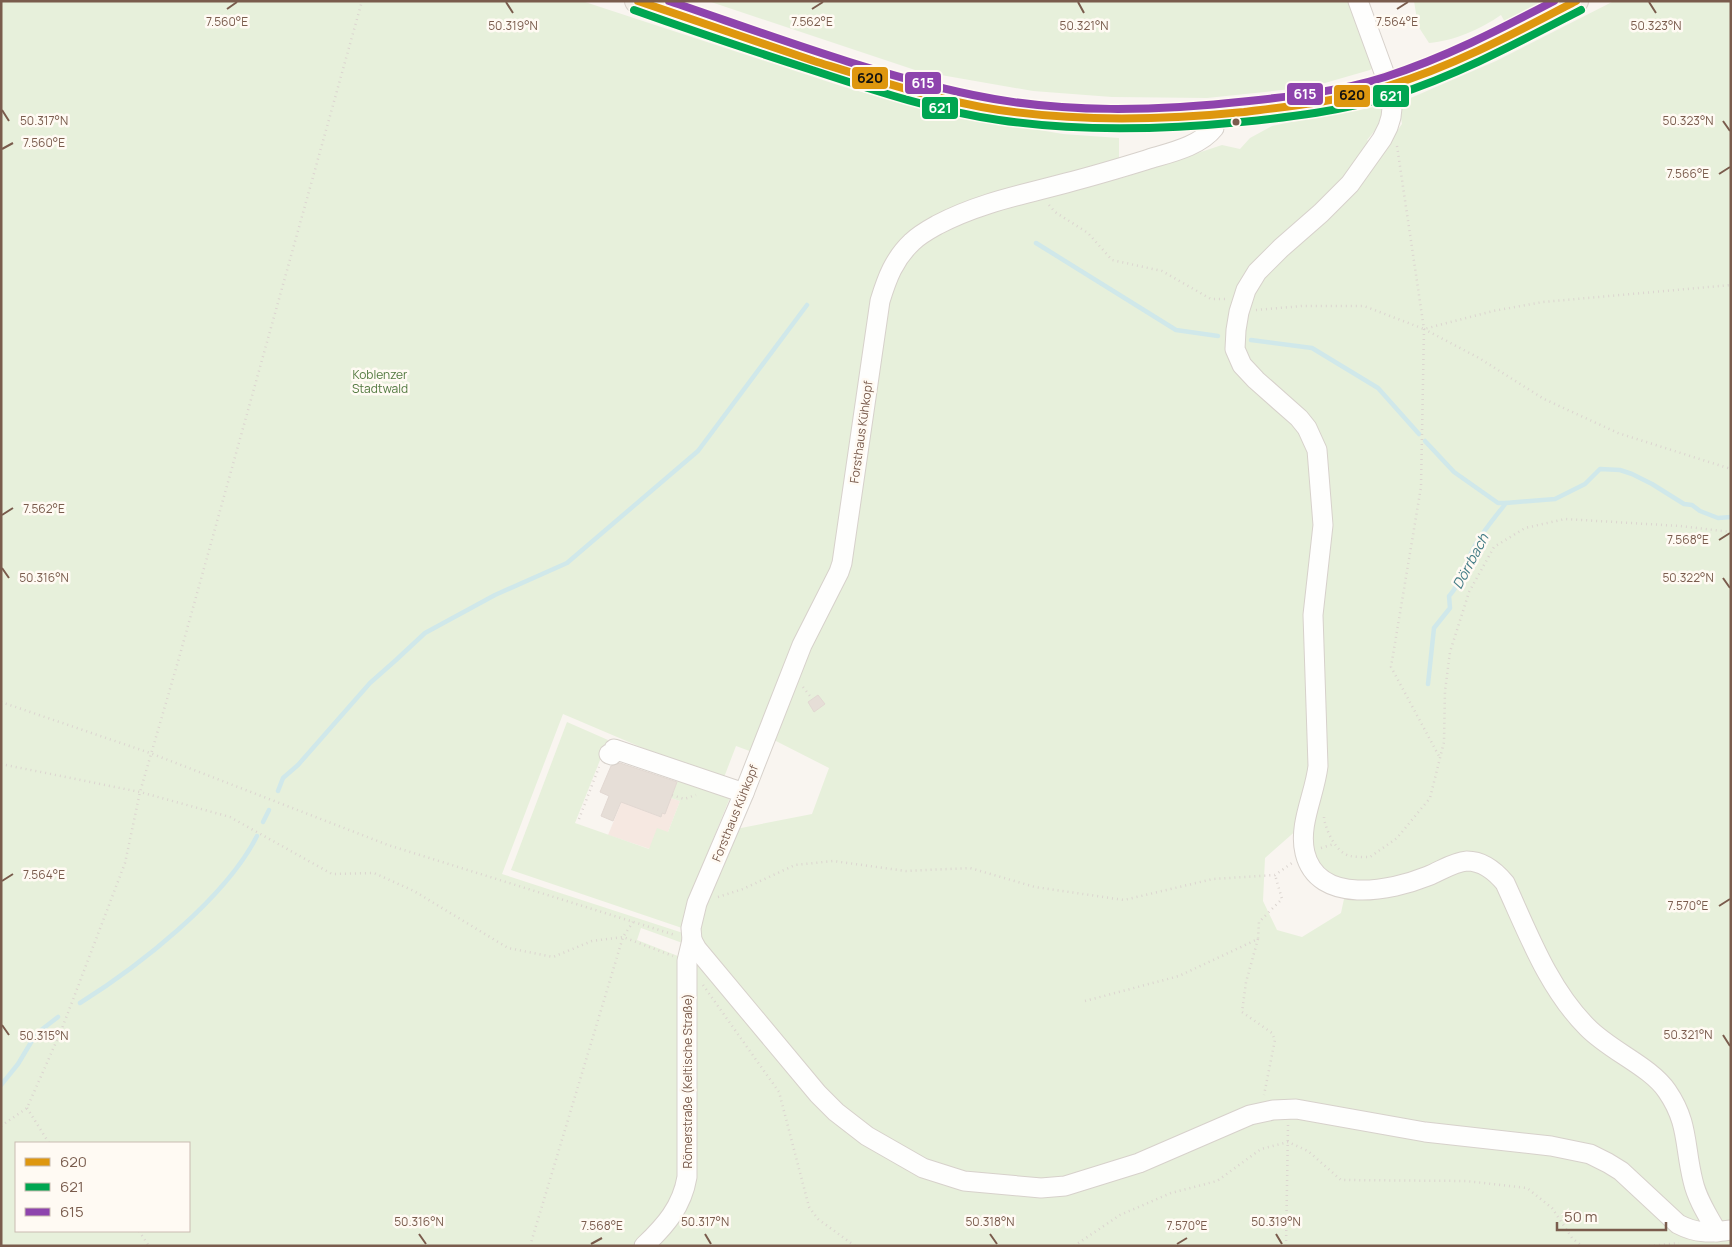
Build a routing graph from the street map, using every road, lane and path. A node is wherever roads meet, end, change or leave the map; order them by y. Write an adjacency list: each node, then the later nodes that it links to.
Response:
1 (362, 1): 15 (path)
2 (637, 1): 6 (main road)
3 (1358, 1): 5 (street)
4 (1576, 1): 5 (main road)
5 (1389, 86): 6 (main road); 10 (street)
6 (1212, 115): 8 (street, Forsthaus Kühkopf)
7 (1397, 146): 11 (path)
8 (1037, 190): 10 (path); 20 (street, Forsthaus Kühkopf)
9 (1731, 285): 11 (path)
10 (1241, 306): 11 (path); 25 (street)
11 (1424, 330): 12 (path); 17 (path)
12 (1731, 469)
13 (1731, 532): 17 (path)
14 (1, 702): 15 (path)
15 (150, 753): 19 (path); 28 (path)
16 (608, 754): 20 (street); 23 (path)
17 (1440, 758): 24 (path)
18 (1, 764): 19 (path)
19 (140, 792): 29 (path); 35 (path)
20 (744, 793): 27 (street, Forsthaus Kühkopf)
21 (672, 795): 22 (path)
22 (684, 799)
23 (579, 819)
24 (1334, 844)
25 (1305, 853): 26 (path); 41 (street)
26 (1275, 875): 27 (path); 30 (path)
27 (697, 903): 31 (street, Forsthaus Kühkopf)
28 (632, 922): 29 (path); 31 (path)
29 (624, 937): 32 (path); 45 (path)
30 (1258, 939): 34 (path); 37 (path)
31 (692, 940): 32 (street, Römerstraße (Keltische Straße)); 37 (street)
32 (687, 962): 46 (street, Römerstraße (Keltische Straße))
33 (703, 984): 47 (path)
34 (1085, 1001)
35 (27, 1108): 38 (path); 39 (path)
36 (1289, 1109): 37 (street); 40 (path); 41 (street)
37 (1264, 1111)
38 (1, 1126)
39 (48, 1142)
40 (1288, 1142): 48 (path); 49 (path); 50 (path)
41 (1724, 1231)
42 (140, 1232): 44 (path)
43 (1680, 1244): 51 (path)
44 (149, 1246)
45 (530, 1246)
46 (644, 1246)
47 (855, 1246)
48 (1074, 1246)
49 (1286, 1246)
50 (1582, 1246)
51 (1649, 1246)

